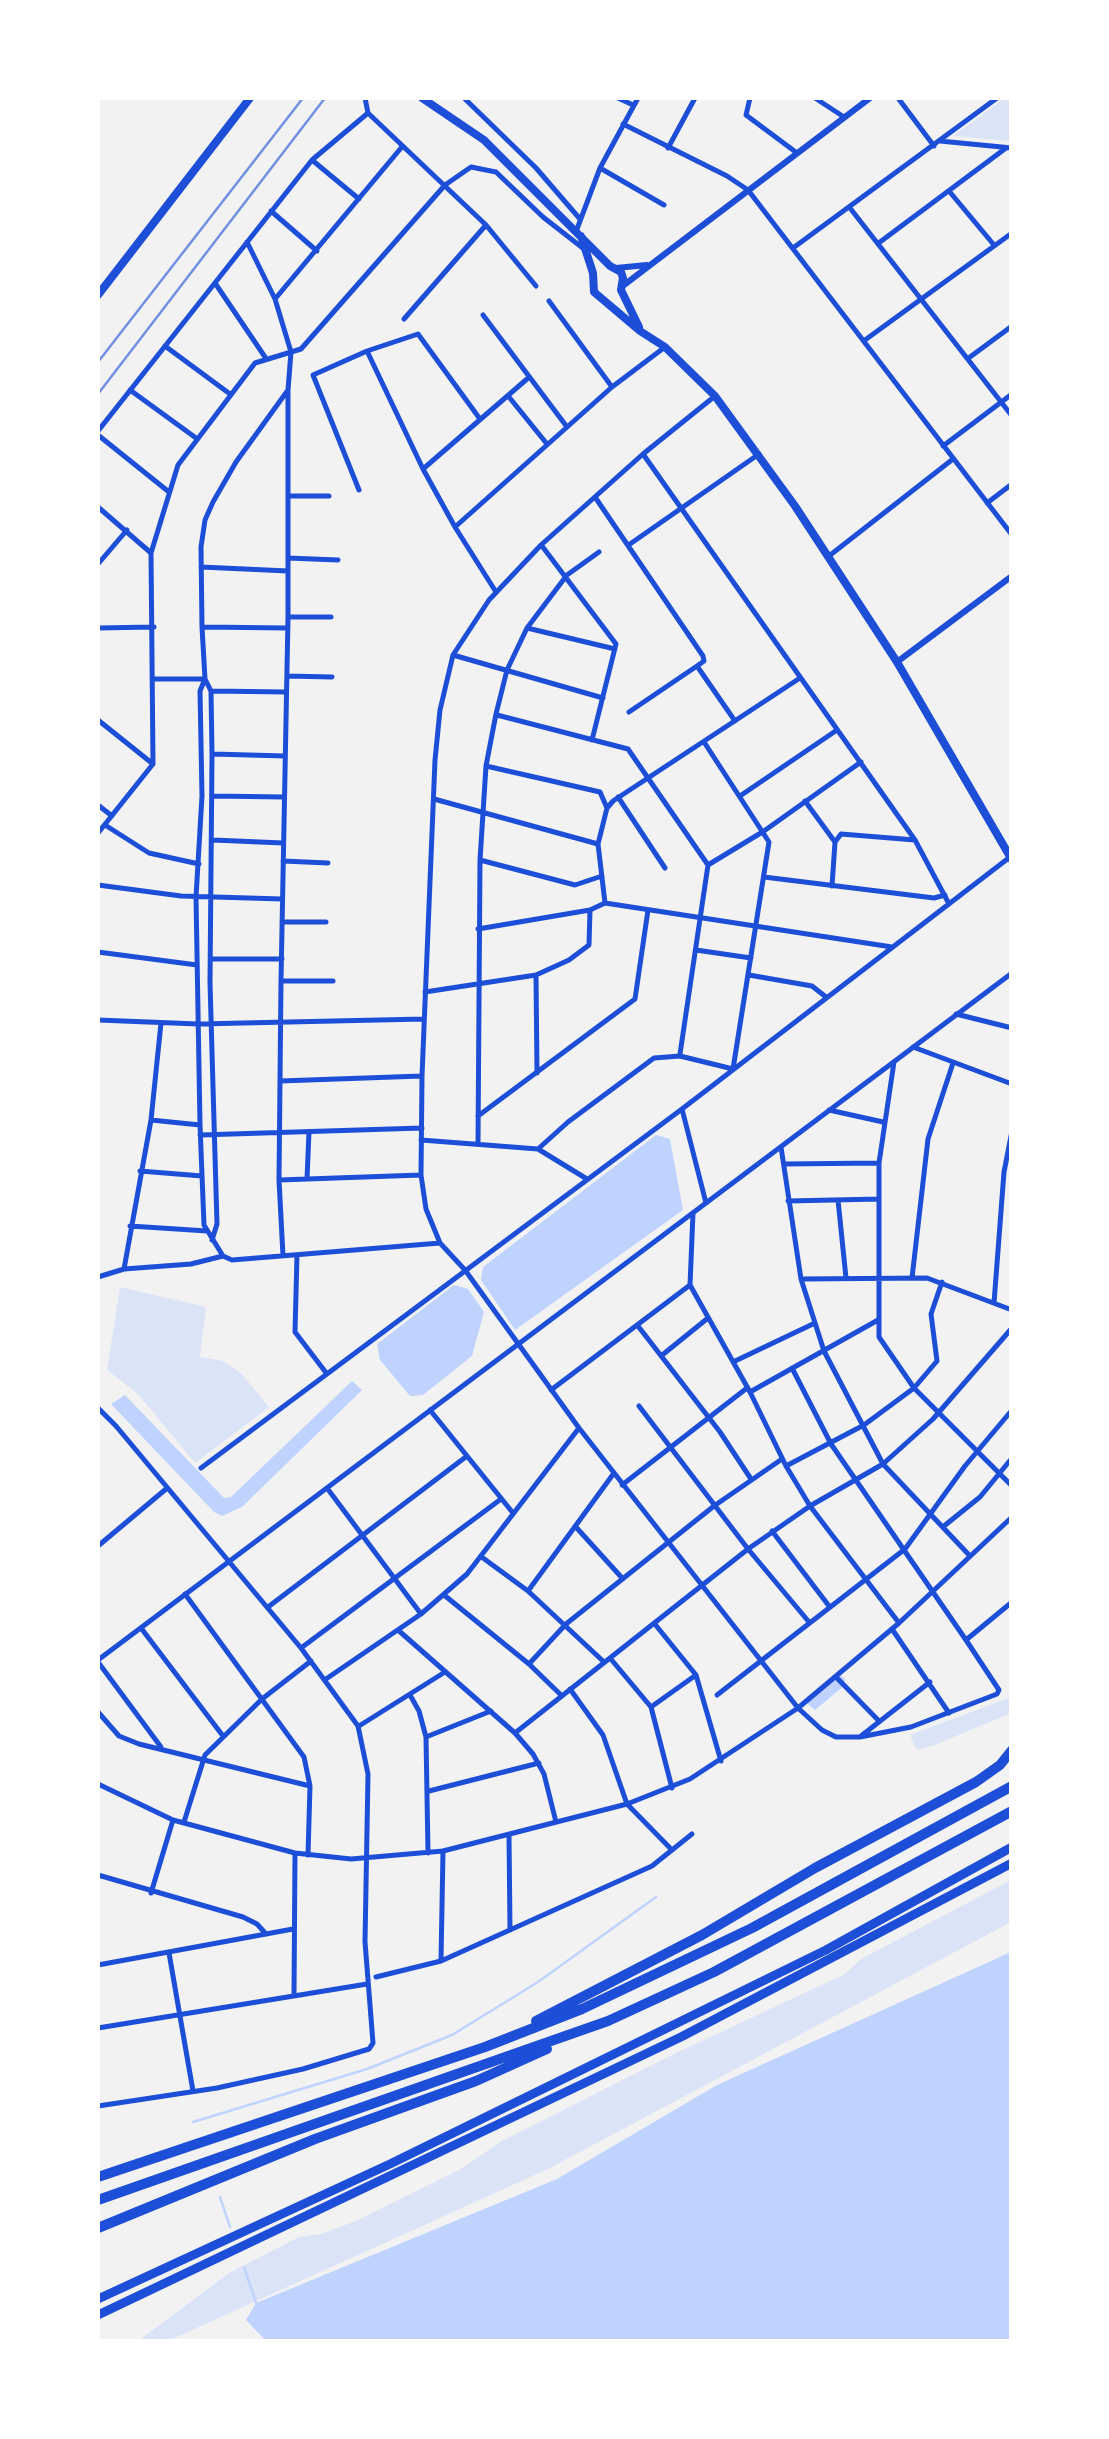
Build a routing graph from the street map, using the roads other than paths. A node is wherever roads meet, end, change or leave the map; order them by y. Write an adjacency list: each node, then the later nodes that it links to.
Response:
1 (250, 98): 46 (main road)
2 (422, 98): 32 (main road)
3 (464, 98): 32 (street)
4 (618, 98): 13 (street)
5 (638, 98): 13 (street)
6 (695, 98): 20 (street)
7 (750, 98): 21 (street)
8 (815, 98): 15 (street)
9 (870, 98): 15 (street)
10 (898, 98): 17 (street)
11 (997, 98): 17 (street)
12 (365, 99): 14 (street)
13 (634, 106): 16 (street)
14 (368, 113): 18 (street); 22 (street)
15 (844, 117): 21 (street)
16 (623, 124): 20 (street); 23 (street)
17 (937, 144): 19 (street); 29 (street)
18 (402, 147): 24 (street); 27 (street)
19 (1008, 148): 26 (street)
20 (668, 149): 25 (street)
21 (797, 154): 25 (street)
22 (312, 160): 27 (street); 30 (street)
23 (600, 168): 28 (street); 32 (street)
24 (445, 184): 31 (street); 39 (street); 59 (street)
25 (748, 190): 37 (street); 40 (street)
26 (950, 191): 35 (street); 36 (street)
27 (359, 199): 38 (street)
28 (664, 205)
29 (850, 208): 35 (street); 37 (street)
30 (271, 211): 34 (street); 38 (street)
31 (486, 225): 44 (street); 52 (street)
32 (579, 228): 39 (main road); 41 (main road)
33 (1012, 233): 36 (street)
34 (248, 242): 43 (street); 49 (street)
35 (879, 243): 47 (street)
36 (994, 245): 47 (street)
37 (792, 248): 55 (street)
38 (317, 250): 49 (street)
39 (586, 250): 42 (main road)
40 (648, 264): 41 (street); 45 (street)
41 (613, 267): 42 (main road); 45 (main road)
42 (594, 274): 48 (main road)
43 (215, 282): 56 (street); 60 (street)
44 (536, 286)
45 (622, 288): 48 (main road); 54 (main road)
46 (98, 295)
47 (922, 297): 55 (street); 61 (street)
48 (605, 298): 54 (main road)
49 (275, 299): 59 (street)
50 (549, 301): 63 (street)
51 (483, 315): 62 (street)
52 (404, 319)
53 (1012, 326): 61 (street)
54 (640, 331): 57 (main road)
55 (864, 341): 77 (street)
56 (164, 346): 64 (street); 66 (street)
57 (665, 347): 63 (street); 69 (main road)
58 (368, 351): 72 (street); 81 (street); 83 (street)
59 (291, 352): 60 (street); 65 (street)
60 (266, 357): 66 (street)
61 (970, 358): 70 (street)
62 (528, 378): 68 (street); 73 (street)
63 (612, 387): 73 (street)
64 (130, 390): 74 (street); 75 (street)
65 (288, 390): 85 (street); 102 (street)
66 (230, 394): 75 (street)
67 (1012, 394): 70 (street)
68 (509, 396): 72 (street); 76 (street)
69 (715, 396): 78 (street); 79 (main road)
70 (1001, 402): 71 (street); 77 (street)
71 (1012, 416)
72 (480, 419): 81 (street)
73 (567, 428): 76 (street)
74 (98, 433): 84 (street)
75 (196, 438): 84 (street)
76 (546, 444): 91 (street)
77 (943, 446): 80 (street)
78 (643, 454): 87 (street); 90 (street)
79 (758, 454): 90 (street); 98 (main road)
80 (953, 459): 88 (street); 98 (street)
81 (424, 468): 91 (street)
82 (1012, 484): 88 (street)
83 (360, 490)
84 (169, 492): 97 (street)
85 (290, 496): 86 (street); 99 (street)
86 (329, 496)
87 (596, 498): 94 (street); 95 (street)
88 (987, 503): 93 (street)
89 (98, 507): 92 (street)
90 (682, 508): 95 (street); 121 (street)
91 (455, 527): 106 (street)
92 (126, 530): 97 (street); 101 (street)
93 (1012, 535)
94 (542, 544): 104 (street); 106 (street)
95 (629, 545): 117 (street)
96 (599, 552): 104 (street)
97 (152, 554): 111 (street)
98 (829, 556): 116 (main road)
99 (288, 558): 100 (street); 103 (street)
100 (338, 560)
101 (98, 564)
102 (202, 567): 103 (street); 109 (street)
103 (288, 571): 108 (street)
104 (567, 575): 113 (street); 114 (street)
105 (1012, 576): 116 (street)
106 (496, 592): 115 (street)
107 (331, 617): 108 (street)
108 (288, 618): 112 (street)
109 (202, 627): 112 (street); 123 (street)
110 (98, 628): 111 (street)
111 (154, 628): 122 (street)
112 (288, 628): 119 (street)
113 (527, 628): 114 (street); 118 (street)
114 (616, 646): 126 (street)
115 (453, 655): 118 (street); 145 (street)
116 (897, 662): 159 (main road)
117 (697, 666): 127 (street); 130 (street)
118 (507, 670): 126 (street); 128 (street)
119 (287, 676): 120 (street); 125 (street)
120 (332, 677)
121 (800, 678): 130 (street); 131 (street)
122 (155, 679): 123 (street); 137 (street)
123 (205, 679): 124 (street); 140 (street)
124 (210, 691): 125 (street); 134 (street)
125 (286, 692): 135 (street)
126 (604, 698): 132 (street)
127 (629, 712)
128 (496, 714): 132 (street); 138 (street)
129 (98, 720): 137 (street)
130 (735, 721): 133 (street)
131 (836, 730): 136 (street); 142 (street)
132 (592, 740): 139 (street)
133 (704, 742): 139 (street); 142 (street)
134 (212, 754): 135 (street); 141 (street)
135 (284, 756): 143 (street)
136 (861, 762): 146 (street); 155 (street)
137 (153, 764): 150 (street)
138 (486, 766): 148 (street); 149 (street)
139 (648, 779): 144 (street); 164 (street)
140 (202, 796): 141 (street); 163 (street)
141 (212, 796): 143 (street); 154 (street)
142 (740, 796): 152 (street)
143 (284, 797): 157 (street)
144 (618, 797): 148 (street); 165 (street)
145 (434, 799): 149 (street); 196 (street)
146 (805, 801): 152 (street); 156 (street)
147 (98, 805): 150 (street)
148 (608, 808): 158 (street)
149 (484, 812): 158 (street); 160 (street)
150 (112, 816): 151 (street)
151 (104, 824): 153 (street); 163 (street)
152 (764, 831): 164 (street); 167 (street)
153 (98, 834)
154 (213, 840): 157 (street); 172 (street)
155 (915, 840): 156 (street); 170 (street)
156 (836, 842): 169 (street)
157 (283, 843): 161 (street)
158 (598, 844): 166 (street)
159 (1011, 859): 174 (street)
160 (480, 860): 166 (street); 182 (street)
161 (283, 861): 162 (street); 173 (street)
162 (328, 863)
163 (199, 864): 171 (street)
164 (708, 864): 178 (street)
165 (665, 868)
166 (602, 876): 175 (street)
167 (764, 877): 169 (street); 181 (street)
168 (98, 885): 171 (street)
169 (832, 886): 170 (street)
170 (945, 895): 174 (street)
171 (196, 897): 172 (street); 189 (street)
172 (211, 897): 173 (street); 188 (street)
173 (282, 898): 179 (street)
174 (949, 902): 183 (street)
175 (606, 903): 176 (street); 177 (street)
176 (590, 910): 182 (street); 192 (street)
177 (648, 910): 178 (street); 211 (street)
178 (702, 916): 181 (street); 184 (street)
179 (282, 922): 180 (street); 186 (street)
180 (326, 922)
181 (755, 926): 183 (street); 187 (street)
182 (478, 929): 195 (street)
183 (892, 948): 197 (street)
184 (696, 950): 187 (street); 207 (street)
185 (98, 952): 189 (street)
186 (282, 958): 188 (street); 193 (street)
187 (751, 958): 190 (street)
188 (210, 959): 204 (street)
189 (197, 965): 203 (street)
190 (748, 974): 197 (street); 210 (street)
191 (1011, 974): 198 (street)
192 (536, 976): 195 (street); 211 (street)
193 (281, 982): 194 (street); 201 (street)
194 (333, 982)
195 (480, 984): 196 (street); 217 (street)
196 (425, 992): 199 (street)
197 (826, 997): 210 (street)
198 (956, 1014): 205 (street); 206 (street)
199 (424, 1019): 201 (street); 212 (street)
200 (98, 1020): 202 (street)
201 (281, 1022): 204 (street); 213 (street)
202 (161, 1023): 203 (street); 218 (street)
203 (198, 1024): 204 (street); 220 (street)
204 (211, 1024): 226 (street)
205 (1012, 1028)
206 (913, 1048): 208 (street); 209 (street)
207 (680, 1056): 210 (street); 230 (street)
208 (894, 1061): 216 (street); 219 (street)
209 (952, 1063): 214 (street); 257 (street)
210 (734, 1069): 215 (street)
211 (537, 1073): 217 (street)
212 (422, 1076): 213 (street); 221 (street)
213 (280, 1081): 224 (street)
214 (1012, 1084)
215 (682, 1109): 238 (street); 243 (street)
216 (829, 1110): 219 (street); 229 (street)
217 (478, 1116): 228 (street)
218 (151, 1120): 220 (street); 233 (street)
219 (883, 1122): 231 (street)
220 (200, 1125): 225 (street)
221 (422, 1128): 223 (street); 227 (street)
222 (1012, 1131): 234 (street)
223 (309, 1132): 224 (street); 237 (street)
224 (281, 1133): 226 (street); 239 (street)
225 (200, 1135): 226 (street); 236 (street)
226 (212, 1135): 247 (street)
227 (422, 1140): 228 (street); 235 (street)
228 (478, 1144): 230 (street)
229 (780, 1146): 232 (street); 243 (street)
230 (538, 1149): 238 (street)
231 (879, 1163): 232 (street); 240 (street)
232 (784, 1164): 242 (street)
233 (140, 1172): 236 (street); 245 (street)
234 (1008, 1172): 261 (street)
235 (421, 1175): 237 (street); 248 (street)
236 (202, 1176): 246 (street)
237 (307, 1179): 239 (street)
238 (587, 1179): 253 (street)
239 (279, 1180): 251 (street)
240 (879, 1199): 241 (street); 256 (street)
241 (838, 1200): 242 (street); 255 (street)
242 (788, 1201): 258 (street)
243 (706, 1203): 244 (street)
244 (693, 1213): 260 (street); 268 (street)
245 (130, 1226): 246 (street); 252 (street)
246 (207, 1231): 247 (street)
247 (212, 1240): 250 (street)
248 (440, 1243): 249 (street); 253 (street)
249 (297, 1255): 251 (street); 273 (street)
250 (223, 1256): 251 (street); 252 (street)
251 (283, 1256)
252 (124, 1270): 254 (street)
253 (465, 1270): 268 (street); 273 (street)
254 (98, 1276)
255 (846, 1278): 256 (street); 258 (street)
256 (878, 1278): 257 (street); 264 (street)
257 (912, 1278): 259 (street)
258 (801, 1279): 265 (street)
259 (942, 1282): 261 (street); 274 (street)
260 (690, 1285): 263 (street); 266 (street)
261 (994, 1304): 262 (street)
262 (1012, 1310)
263 (708, 1318): 270 (street); 271 (street)
264 (878, 1320): 269 (street); 274 (street)
265 (815, 1322): 269 (street); 271 (street)
266 (638, 1326): 270 (street); 275 (street)
267 (1012, 1328): 281 (street)
268 (517, 1345): 275 (street); 279 (street)
269 (824, 1351): 272 (street); 283 (street)
270 (661, 1356): 282 (street)
271 (733, 1362): 276 (street)
272 (792, 1368): 276 (street); 285 (street)
273 (327, 1374): 293 (street)
274 (914, 1388): 281 (street); 283 (street)
275 (551, 1390): 284 (street)
276 (748, 1390): 282 (street); 289 (street)
277 (638, 1406): 286 (street)
278 (98, 1408): 301 (street)
279 (430, 1410): 288 (street); 300 (street)
280 (1012, 1410): 287 (street)
281 (936, 1412): 287 (street); 291 (street)
282 (708, 1418): 286 (street); 296 (street)
283 (864, 1425): 285 (street); 291 (street)
284 (579, 1428): 295 (street); 305 (street)
285 (831, 1444): 292 (street); 297 (street)
286 (669, 1448): 298 (street); 303 (street)
287 (978, 1451): 294 (street); 306 (street)
288 (467, 1456): 302 (street); 311 (street)
289 (782, 1458): 292 (street); 296 (street)
290 (1012, 1458): 294 (street)
291 (883, 1464): 297 (street); 306 (street)
292 (786, 1466): 304 (street)
293 (201, 1468)
294 (999, 1472): 299 (street); 309 (street)
295 (614, 1474): 298 (street); 308 (street)
296 (751, 1479): 303 (street)
297 (854, 1480): 304 (street); 315 (street)
298 (622, 1484): 312 (street)
299 (1012, 1486)
300 (327, 1488): 311 (street); 318 (street)
301 (166, 1490): 313 (street); 318 (street)
302 (501, 1499): 305 (street); 319 (street)
303 (714, 1506): 312 (street); 314 (street)
304 (810, 1506): 310 (street); 321 (street)
305 (513, 1513): 317 (street)
306 (931, 1514): 309 (street); 315 (street)
307 (1012, 1516): 316 (street)
308 (575, 1526): 320 (street); 323 (street)
309 (943, 1527): 316 (street)
310 (772, 1531): 314 (street); 328 (street)
311 (362, 1536): 319 (street); 329 (street)
312 (668, 1543): 320 (street); 322 (street)
313 (98, 1546)
314 (748, 1548): 322 (street); 331 (street)
315 (906, 1549): 321 (street); 324 (street)
316 (970, 1556): 324 (street)
317 (482, 1558): 323 (street); 326 (street)
318 (229, 1561): 325 (street); 329 (street)
319 (395, 1579): 330 (street); 339 (street)
320 (623, 1579): 334 (street)
321 (866, 1579): 328 (street); 333 (street)
322 (701, 1586): 332 (street); 341 (street)
323 (528, 1591): 334 (street)
324 (934, 1591): 333 (street); 338 (street)
325 (186, 1594): 335 (street); 354 (street)
326 (444, 1594): 330 (street); 344 (street)
327 (1011, 1603): 338 (street)
328 (829, 1606): 331 (street)
329 (268, 1607): 339 (street)
330 (421, 1614): 337 (street)
331 (809, 1622): 341 (street)
332 (654, 1623): 340 (street); 346 (street)
333 (899, 1623): 336 (street)
334 (566, 1624): 340 (street); 344 (street)
335 (141, 1628): 342 (street); 363 (street)
336 (892, 1628): 347 (street); 349 (street)
337 (398, 1630): 345 (street); 348 (street)
338 (966, 1640): 359 (street)
339 (301, 1648): 343 (street)
340 (607, 1660): 350 (street); 355 (street)
341 (760, 1660): 352 (street); 356 (street)
342 (98, 1661): 366 (street)
343 (311, 1662): 348 (street); 354 (street)
344 (530, 1664): 353 (street)
345 (445, 1672): 351 (street); 357 (street)
346 (696, 1674): 355 (street); 369 (street)
347 (836, 1677): 356 (street); 360 (street)
348 (326, 1679): 361 (street)
349 (930, 1682): 359 (street); 360 (street)
350 (570, 1689): 353 (street); 378 (street)
351 (410, 1694): 361 (street); 364 (street)
352 (716, 1695)
353 (562, 1696): 362 (street)
354 (262, 1699): 363 (street); 374 (street)
355 (651, 1707): 376 (street)
356 (798, 1708): 365 (street); 369 (street)
357 (490, 1711): 362 (street); 364 (street)
358 (98, 1712): 366 (street)
359 (950, 1712): 365 (street)
360 (879, 1721): 365 (street)
361 (358, 1726): 391 (street)
362 (515, 1733): 370 (street)
363 (224, 1736): 368 (street)
364 (426, 1737): 377 (street)
365 (860, 1737)
366 (162, 1750): 368 (street)
367 (1012, 1750): 372 (highway)
368 (202, 1760): 374 (street); 381 (street)
369 (721, 1760): 376 (street)
370 (539, 1763): 377 (street); 382 (street)
371 (1012, 1764): 372 (highway)
372 (976, 1782): 407 (highway)
373 (98, 1784): 380 (street)
374 (310, 1786): 390 (street)
375 (1012, 1786): 407 (highway)
376 (672, 1788): 378 (street)
377 (428, 1792): 388 (street)
378 (627, 1804): 382 (street); 386 (street)
379 (1012, 1812): 406 (highway)
380 (173, 1820): 381 (street); 394 (street)
381 (184, 1822): 389 (street)
382 (556, 1822): 384 (street)
383 (692, 1834): 386 (street)
384 (509, 1835): 387 (street); 396 (street)
385 (1012, 1847): 413 (highway)
386 (672, 1850): 396 (street)
387 (443, 1851): 388 (street); 399 (street)
388 (428, 1852): 391 (street)
389 (295, 1853): 390 (street); 395 (street)
390 (308, 1855): 391 (street)
391 (366, 1858): 402 (street)
392 (1012, 1863): 414 (highway)
393 (98, 1875): 394 (street)
394 (151, 1893): 397 (street)
395 (292, 1929): 397 (street); 403 (street)
396 (510, 1930): 399 (street)
397 (266, 1934): 398 (street)
398 (170, 1953): 400 (street); 404 (street)
399 (441, 1961): 401 (street)
400 (98, 1965)
401 (376, 1977)
402 (367, 1984): 403 (street); 408 (street)
403 (294, 1994): 404 (street)
404 (180, 2013): 405 (street); 408 (street)
405 (98, 2028)
406 (578, 2033): 411 (highway); 412 (highway)
407 (484, 2047): 410 (highway)
408 (193, 2091): 409 (street)
409 (98, 2106)
410 (98, 2177)
411 (98, 2200)
412 (98, 2228)
413 (98, 2299)
414 (98, 2315)

